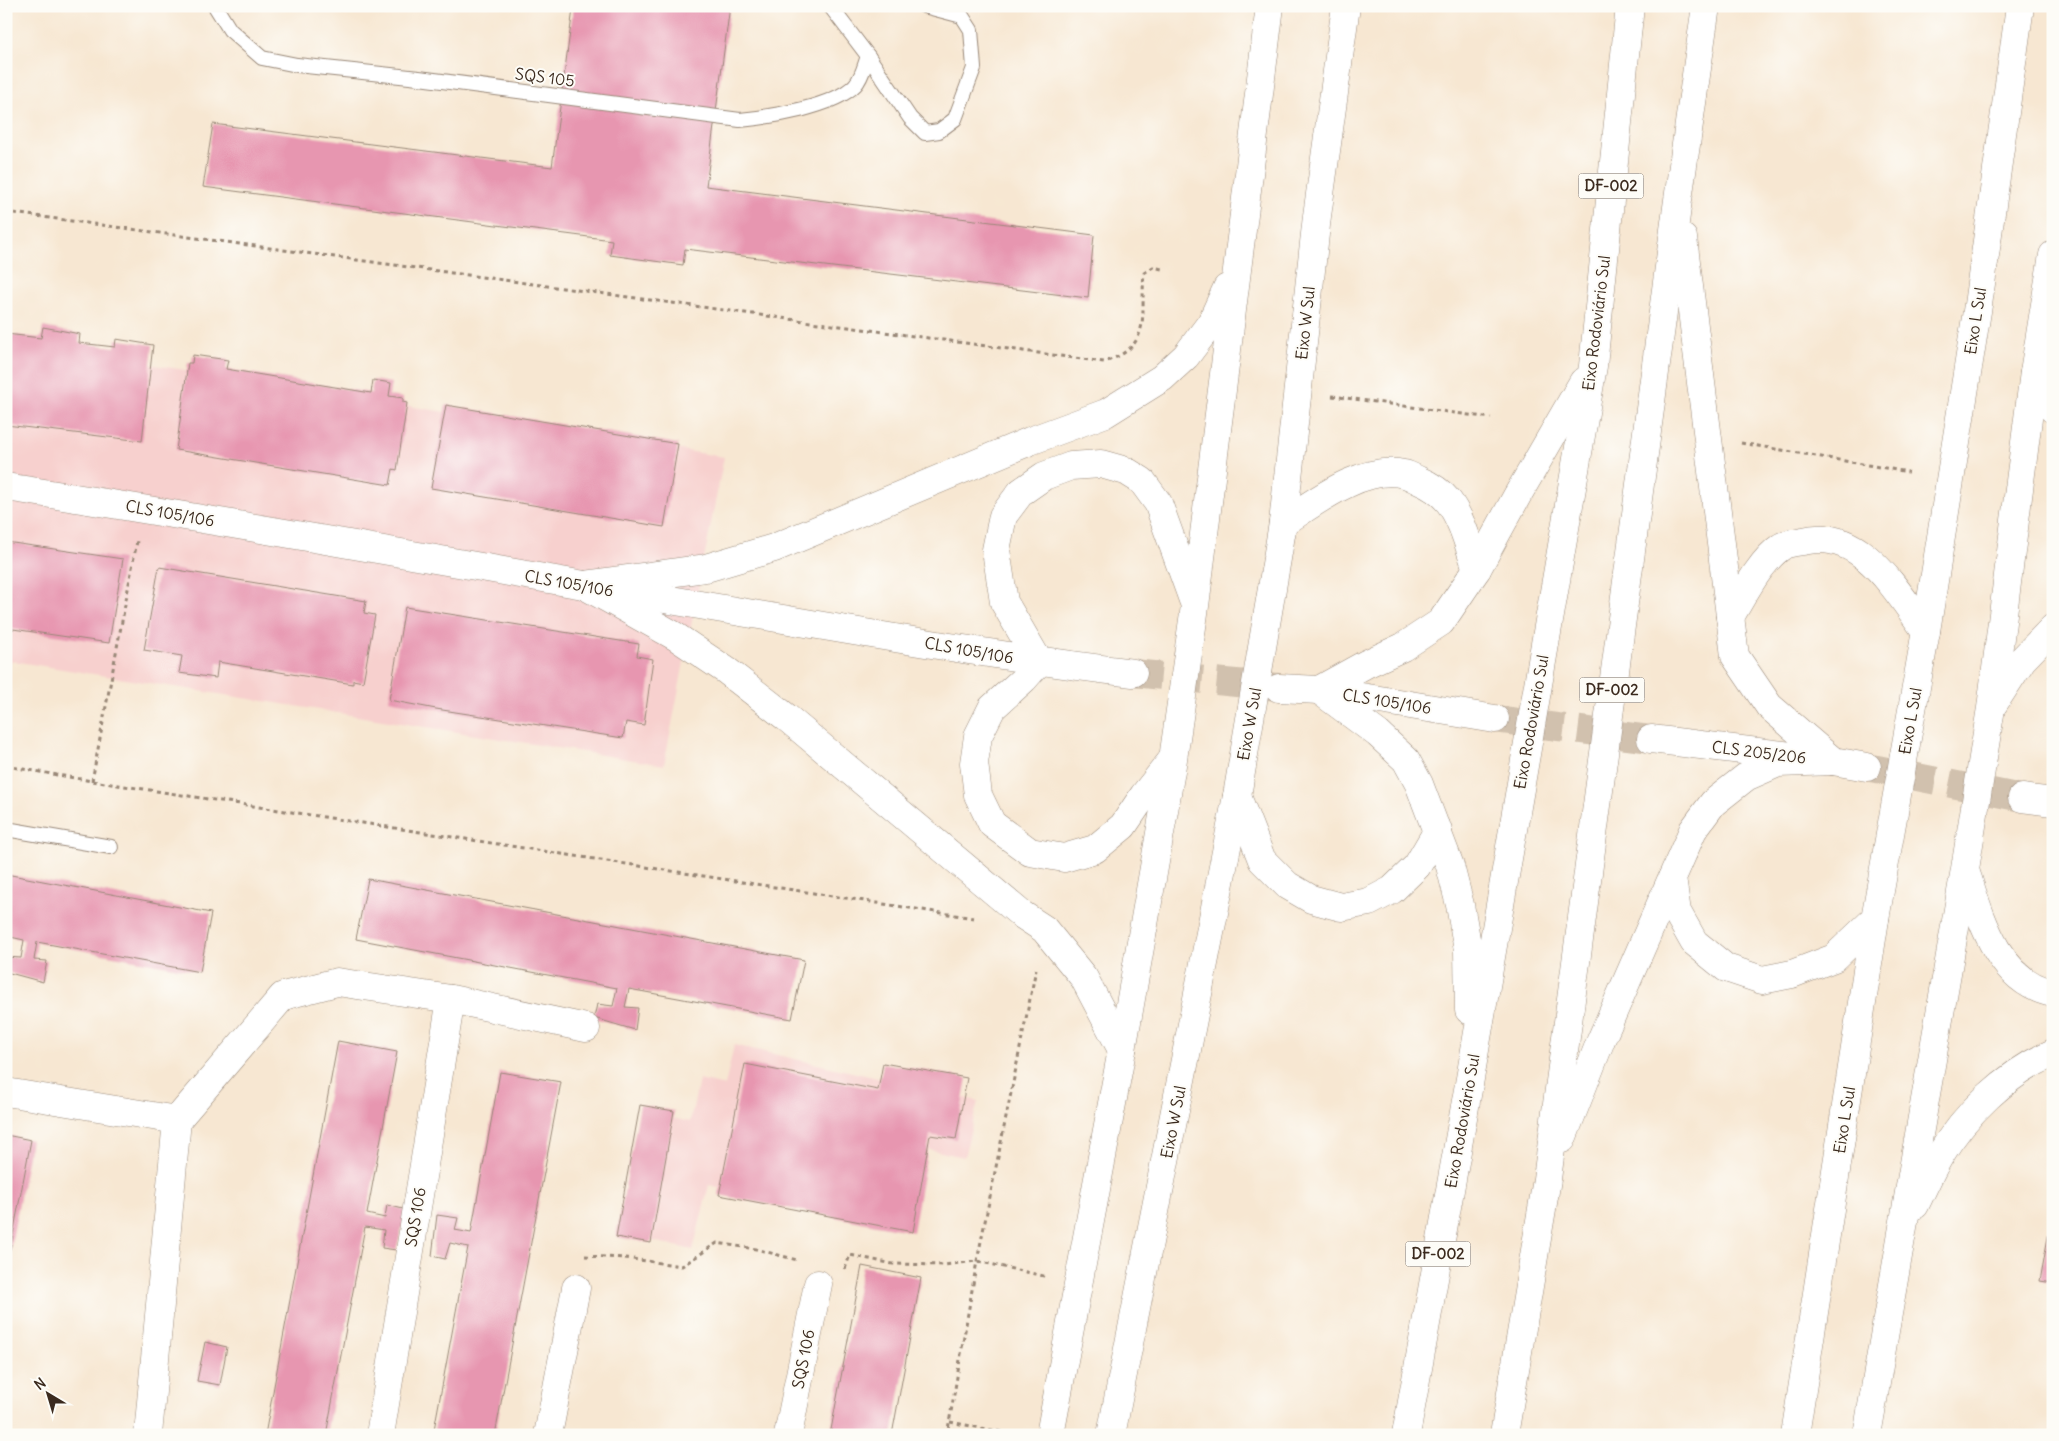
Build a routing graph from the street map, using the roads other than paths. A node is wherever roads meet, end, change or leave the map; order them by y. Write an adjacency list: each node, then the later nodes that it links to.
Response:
1 (215, 6): 9 (lane, SQS 105)
2 (830, 6): 9 (lane)
3 (924, 6): 9 (lane)
4 (1270, 6): 12 (main road)
5 (1346, 6): 17 (main road, Eixo W Sul)
6 (1630, 6): 13 (main road, Eixo Rodoviário Sul / DF-002)
7 (1706, 6): 10 (main road, DF-002)
8 (2020, 6): 23 (main road, Eixo L Sul)
9 (868, 56)
10 (1678, 200): 21 (main road); 51 (main road, DF-002)
11 (2053, 255): 14 (main road)
12 (1238, 264): 19 (main road); 20 (main road)
13 (1593, 366): 18 (main road); 48 (main road, Eixo Rodoviário Sul / DF-002)
14 (2034, 372): 15 (main road); 28 (main road)
15 (2053, 409)
16 (6, 487): 19 (main road, CLS 105/106)
17 (1283, 523): 18 (main road); 34 (main road, Eixo W Sul)
18 (1477, 569): 27 (main road)
19 (584, 586): 24 (main road, CLS 105/106); 46 (main road)
20 (1195, 606): 24 (main road); 31 (main road)
21 (1730, 617): 23 (main road); 32 (main road)
22 (2053, 628): 28 (main road)
23 (1926, 631): 42 (main road, Eixo L Sul)
24 (1039, 662): 25 (main road, CLS 105/106); 31 (main road)
25 (1133, 673)
26 (1279, 688): 27 (main road, CLS 105/106)
27 (1319, 690): 29 (main road, CLS 105/106); 38 (main road)
28 (1991, 708): 40 (main road)
29 (1495, 719)
30 (1651, 739): 32 (main road, CLS 205/206)
31 (1173, 759): 46 (main road)
32 (1833, 761): 33 (main road, CLS 205/206); 41 (main road)
33 (1867, 767)
34 (1237, 796): 38 (main road); 60 (main road, Eixo W Sul)
35 (2022, 798): 36 (main road)
36 (2053, 802)
37 (6, 829): 39 (lane)
38 (1438, 830): 48 (main road)
39 (111, 847)
40 (1965, 869): 43 (main road); 52 (main road)
41 (1672, 878): 42 (main road); 51 (main road)
42 (1875, 919): 63 (main road, Eixo L Sul)
43 (2053, 993)
44 (451, 999): 45 (main road); 50 (main road); 56 (main road, SQS 106)
45 (586, 1028)
46 (1122, 1050): 59 (main road)
47 (2053, 1053): 52 (main road)
48 (1471, 1073): 61 (main road, Eixo Rodoviário Sul / DF-002)
49 (6, 1092): 50 (main road)
50 (177, 1120): 55 (main road)
51 (1546, 1179): 62 (main road, DF-002)
52 (1902, 1231): 64 (main road)
53 (818, 1284): 58 (main road, SQS 106)
54 (576, 1288): 57 (main road)
55 (148, 1435)
56 (380, 1435)
57 (548, 1435)
58 (788, 1435)
59 (1050, 1435)
60 (1111, 1435)
61 (1406, 1435)
62 (1504, 1435)
63 (1795, 1435)
64 (1867, 1435)

